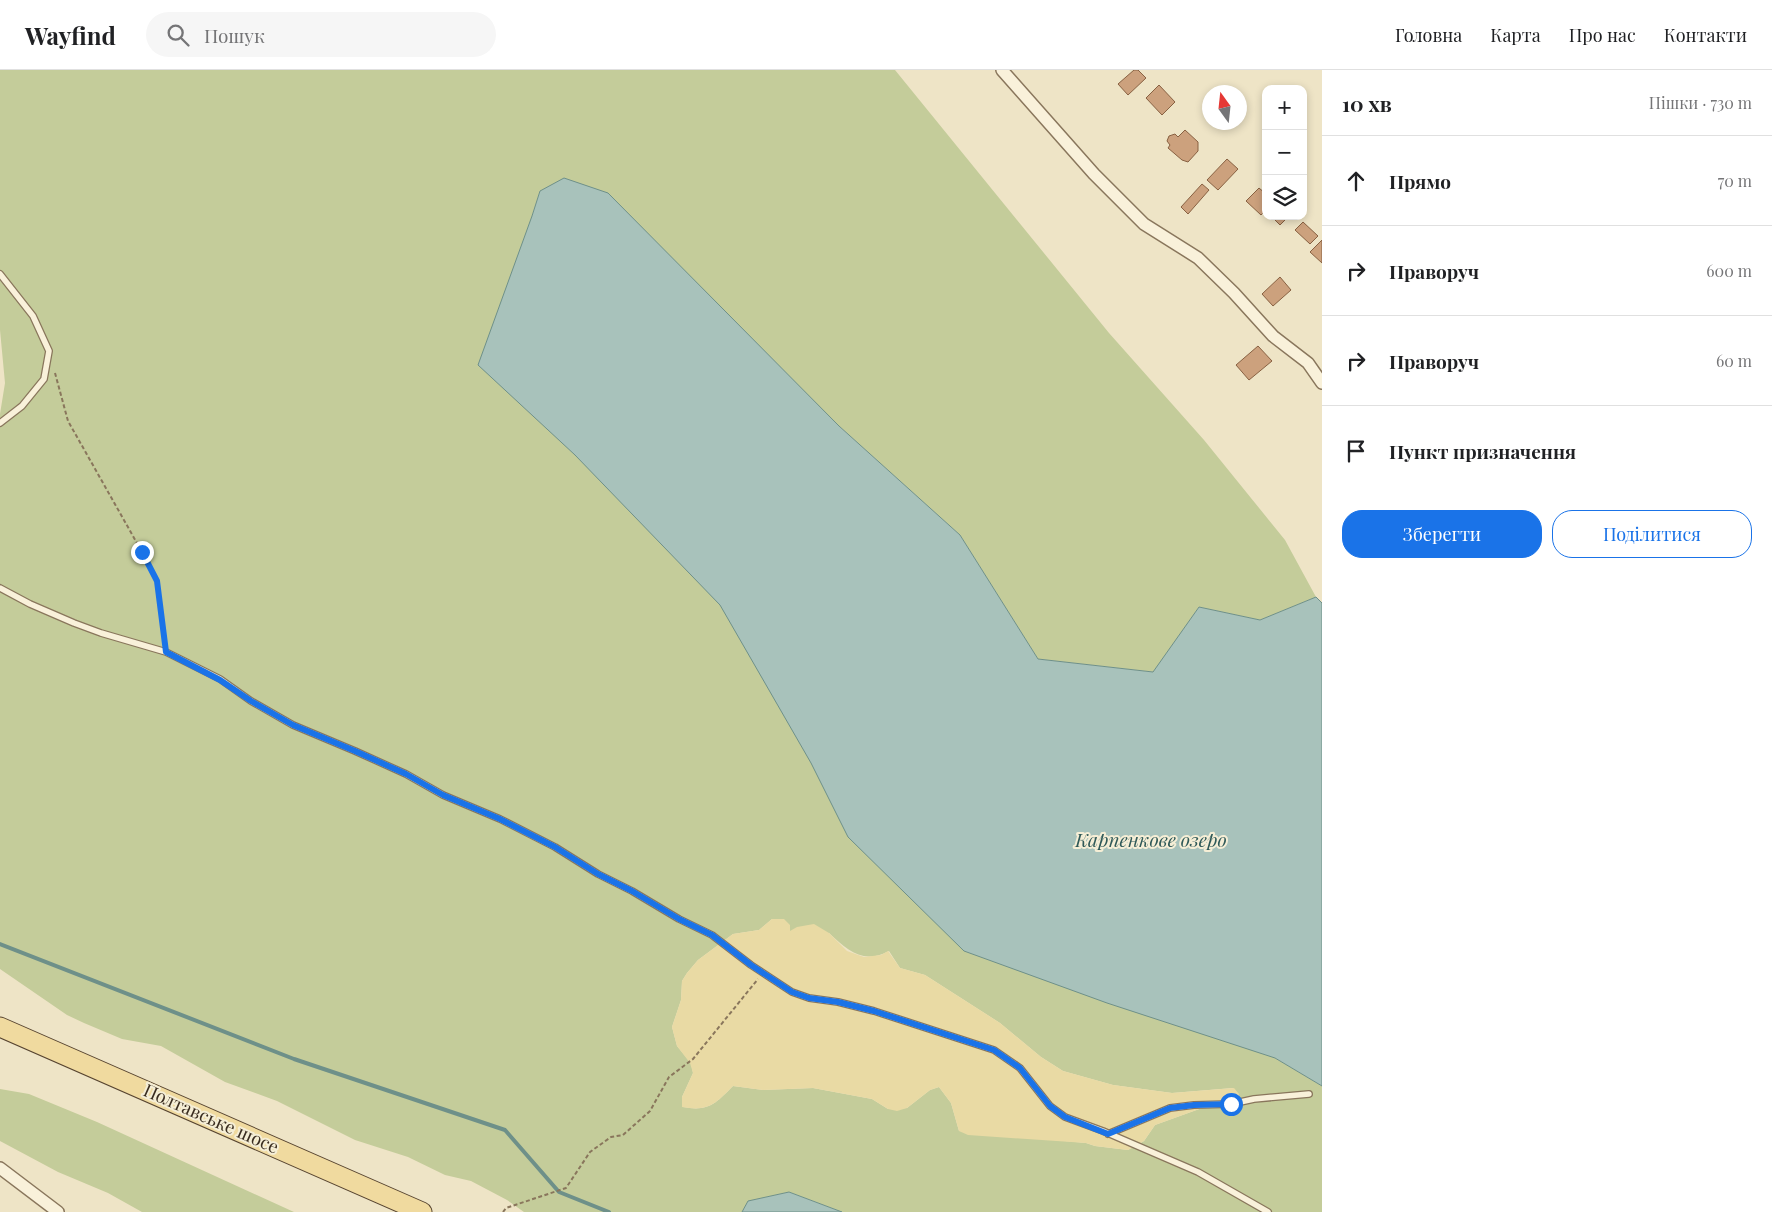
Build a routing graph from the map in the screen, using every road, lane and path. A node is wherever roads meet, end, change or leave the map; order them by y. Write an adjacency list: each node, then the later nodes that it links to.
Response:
1 (1002, 70): 4 (street)
2 (0, 274): 3 (lane)
3 (49, 351): 5 (lane); 7 (path)
4 (1322, 383)
5 (0, 423)
6 (0, 588): 7 (lane)
7 (166, 652): 8 (lane)
8 (763, 973): 11 (lane); 15 (path)
9 (0, 1026): 14 (main road, Полтавське шосе)
10 (1309, 1094): 11 (lane)
11 (1108, 1134): 16 (lane)
12 (0, 1168): 13 (street)
13 (58, 1212)
14 (422, 1212)
15 (503, 1212)
16 (1268, 1212)

